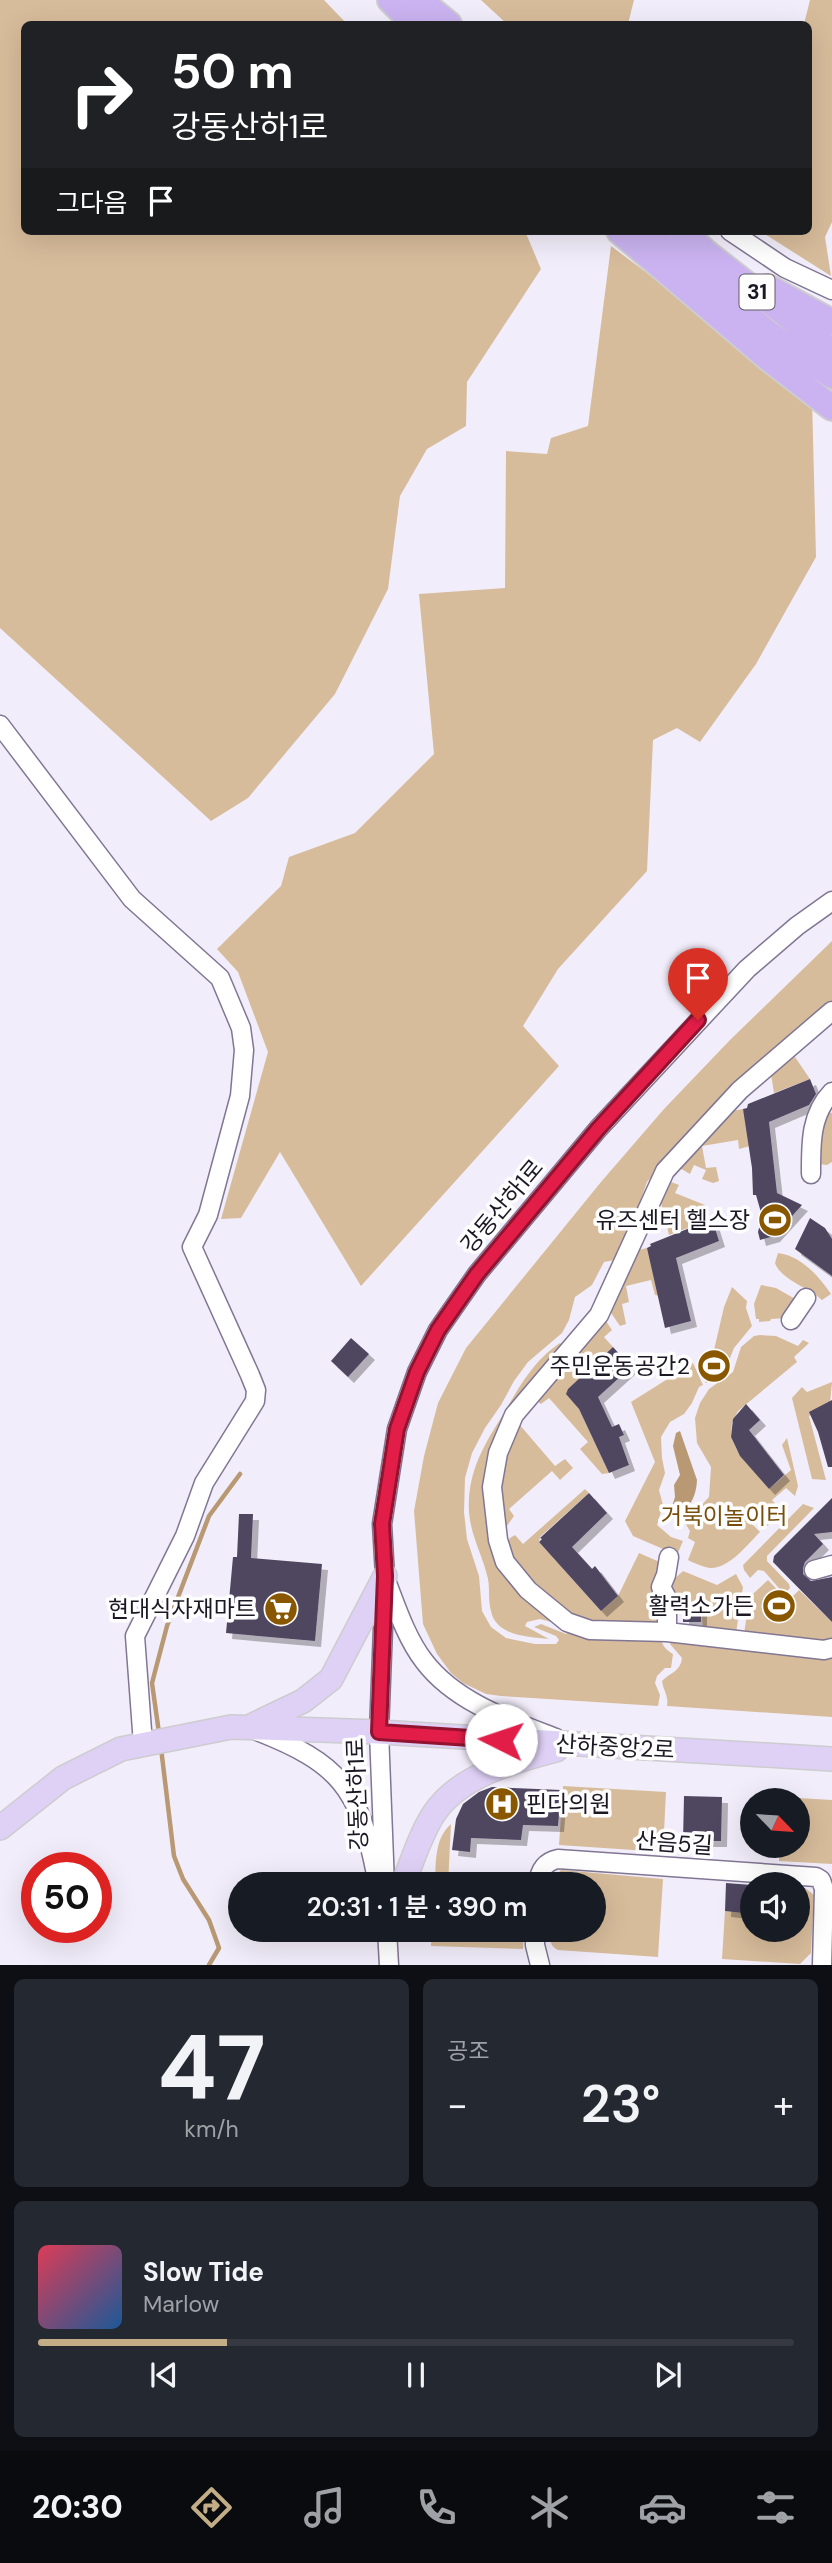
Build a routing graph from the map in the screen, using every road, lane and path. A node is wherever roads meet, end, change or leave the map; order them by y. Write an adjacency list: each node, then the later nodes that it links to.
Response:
1 (390, 0): 3 (highway)
2 (420, 0): 4 (highway)
3 (411, 21)
4 (445, 21)
5 (624, 235): 14 (highway)
6 (652, 235): 13 (highway)
7 (688, 235): 9 (highway, 31)
8 (736, 235): 10 (street)
9 (707, 253): 11 (highway); 12 (highway, 31)
10 (832, 290)
11 (832, 322)
12 (832, 351)
13 (832, 376)
14 (832, 408)
15 (0, 725): 31 (street)
16 (832, 901): 25 (street, 강동산하1로)
17 (832, 1011): 26 (street)
18 (832, 1092): 19 (street)
19 (811, 1174)
20 (806, 1297): 21 (street)
21 (792, 1320)
22 (669, 1557): 26 (street)
23 (832, 1565): 24 (street)
24 (814, 1570)
25 (385, 1576): 28 (main road); 29 (street, 강동산하1로); 30 (street)
26 (667, 1632): 27 (street)
27 (832, 1648)
28 (240, 1727): 29 (main road, 산하중앙2로); 31 (main road); 34 (street)
29 (379, 1732): 30 (main road, 산하중앙2로); 35 (street, 강동산하1로)
30 (576, 1745): 32 (main road, 산하중앙2로); 36 (main road)
31 (132, 1746): 33 (main road)
32 (832, 1759)
33 (0, 1828)
34 (376, 1872)
35 (384, 1872)
36 (408, 1872)
37 (541, 1872): 42 (street, 산음5길)
38 (388, 1942): 40 (street)
39 (535, 1942): 41 (street)
40 (389, 1965)
41 (540, 1965)
42 (822, 1965)

